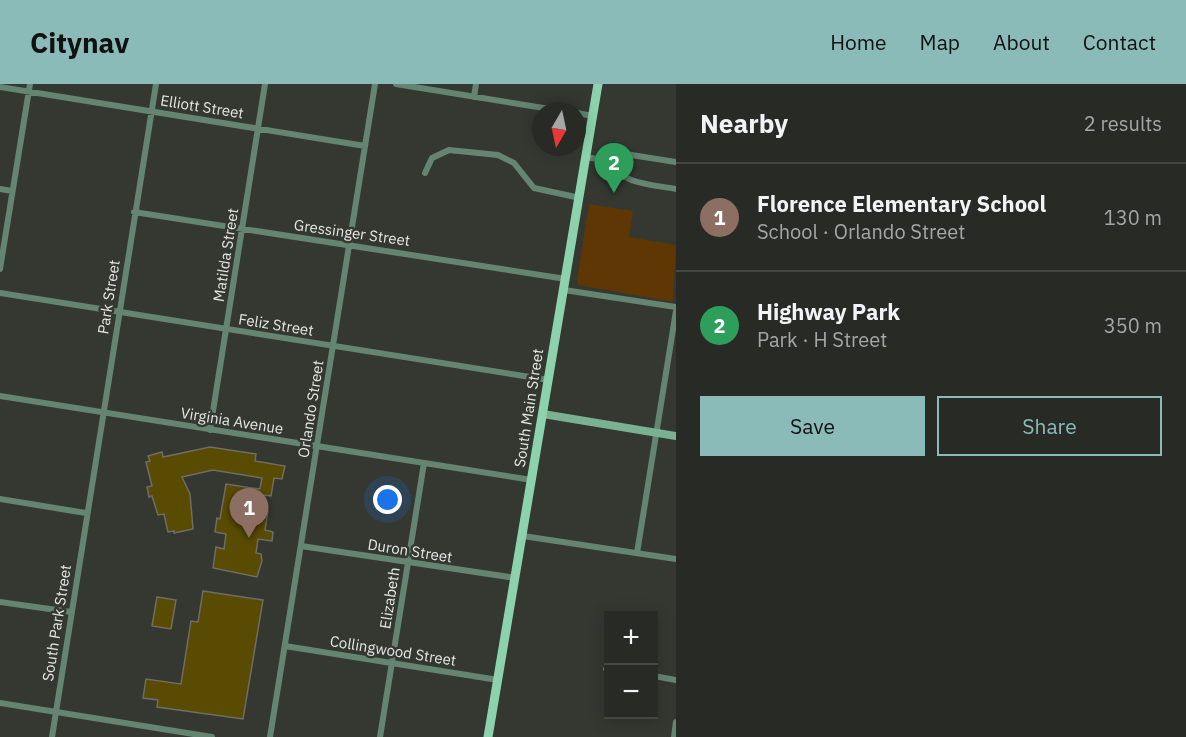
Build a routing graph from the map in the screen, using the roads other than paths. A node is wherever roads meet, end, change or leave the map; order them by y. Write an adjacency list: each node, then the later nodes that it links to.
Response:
1 (30, 84): 9 (street)
2 (156, 84): 12 (street, Park Street)
3 (265, 84): 15 (street, Matilda Street)
4 (375, 84): 16 (street, Orlando Street)
5 (396, 84): 10 (street)
6 (476, 84): 10 (street)
7 (598, 84): 14 (main road, South Main Street)
8 (0, 87): 9 (street, Elliott Street)
9 (29, 92): 12 (street, Elliott Street); 23 (street)
10 (474, 97): 11 (street)
11 (532, 106)
12 (152, 111): 15 (street, Elliott Street); 25 (street, Park Street)
13 (586, 115): 14 (street)
14 (593, 116): 17 (main road, South Main Street)
15 (258, 128): 16 (street, Elliott Street); 26 (street, Matilda Street)
16 (365, 146): 27 (street, Orlando Street)
17 (586, 157): 18 (street); 24 (main road, South Main Street)
18 (608, 161): 19 (street); 22 (street)
19 (676, 162)
20 (425, 173): 24 (street)
21 (0, 189): 23 (street)
22 (676, 189)
23 (12, 191): 28 (street)
24 (580, 198): 29 (main road, South Main Street)
25 (134, 212): 26 (street, Gressinger Street); 33 (street, Park Street)
26 (242, 229): 27 (street, Gressinger Street); 34 (street, Matilda Street)
27 (349, 245): 29 (street, Gressinger Street); 35 (street, Orlando Street)
28 (0, 269)
29 (566, 279): 30 (main road, South Main Street)
30 (564, 290): 32 (street); 36 (main road, South Main Street)
31 (0, 293): 33 (street, Feliz Street)
32 (676, 309): 41 (street)
33 (119, 312): 34 (street, Feliz Street); 38 (street, Park Street)
34 (226, 329): 35 (street, Feliz Street); 40 (street, Matilda Street)
35 (333, 346): 36 (street, Feliz Street); 43 (street, Orlando Street)
36 (549, 380): 39 (main road, South Main Street)
37 (0, 396): 38 (street, Virginia Avenue)
38 (104, 412): 40 (street, Virginia Avenue); 47 (street, Park Street)
39 (543, 414): 41 (street); 45 (main road, South Main Street)
40 (210, 429): 43 (street, Virginia Avenue)
41 (657, 433): 42 (street); 50 (street)
42 (676, 436)
43 (317, 447): 44 (street, Virginia Avenue); 49 (street, Orlando Street)
44 (424, 463): 45 (street, Virginia Avenue); 52 (street, Elizabeth)
45 (532, 480): 48 (main road, South Main Street)
46 (0, 499): 47 (street)
47 (86, 513): 55 (street, South Park Street)
48 (523, 536): 50 (street); 53 (main road, South Main Street)
49 (301, 546): 52 (street, Duron Street); 56 (street, Orlando Street)
50 (637, 553): 51 (street)
51 (676, 559)
52 (408, 562): 53 (street, Duron Street); 57 (street, Elizabeth)
53 (516, 578): 59 (main road, South Main Street)
54 (0, 602): 55 (street)
55 (71, 612): 62 (street, South Park Street)
56 (285, 646): 57 (street, Collingwood Street); 68 (street, Orlando Street)
57 (392, 663): 59 (street, Collingwood Street); 69 (street, Elizabeth)
58 (658, 677): 60 (street)
59 (498, 680): 70 (main road, South Main Street)
60 (676, 680)
61 (0, 703): 62 (street)
62 (56, 712): 64 (street); 65 (street, South Park Street)
63 (676, 722): 71 (street)
64 (162, 729): 66 (street); 67 (street)
65 (52, 737)
66 (161, 737)
67 (212, 737)
68 (270, 737)
69 (380, 737)
70 (488, 737)
71 (674, 737)

